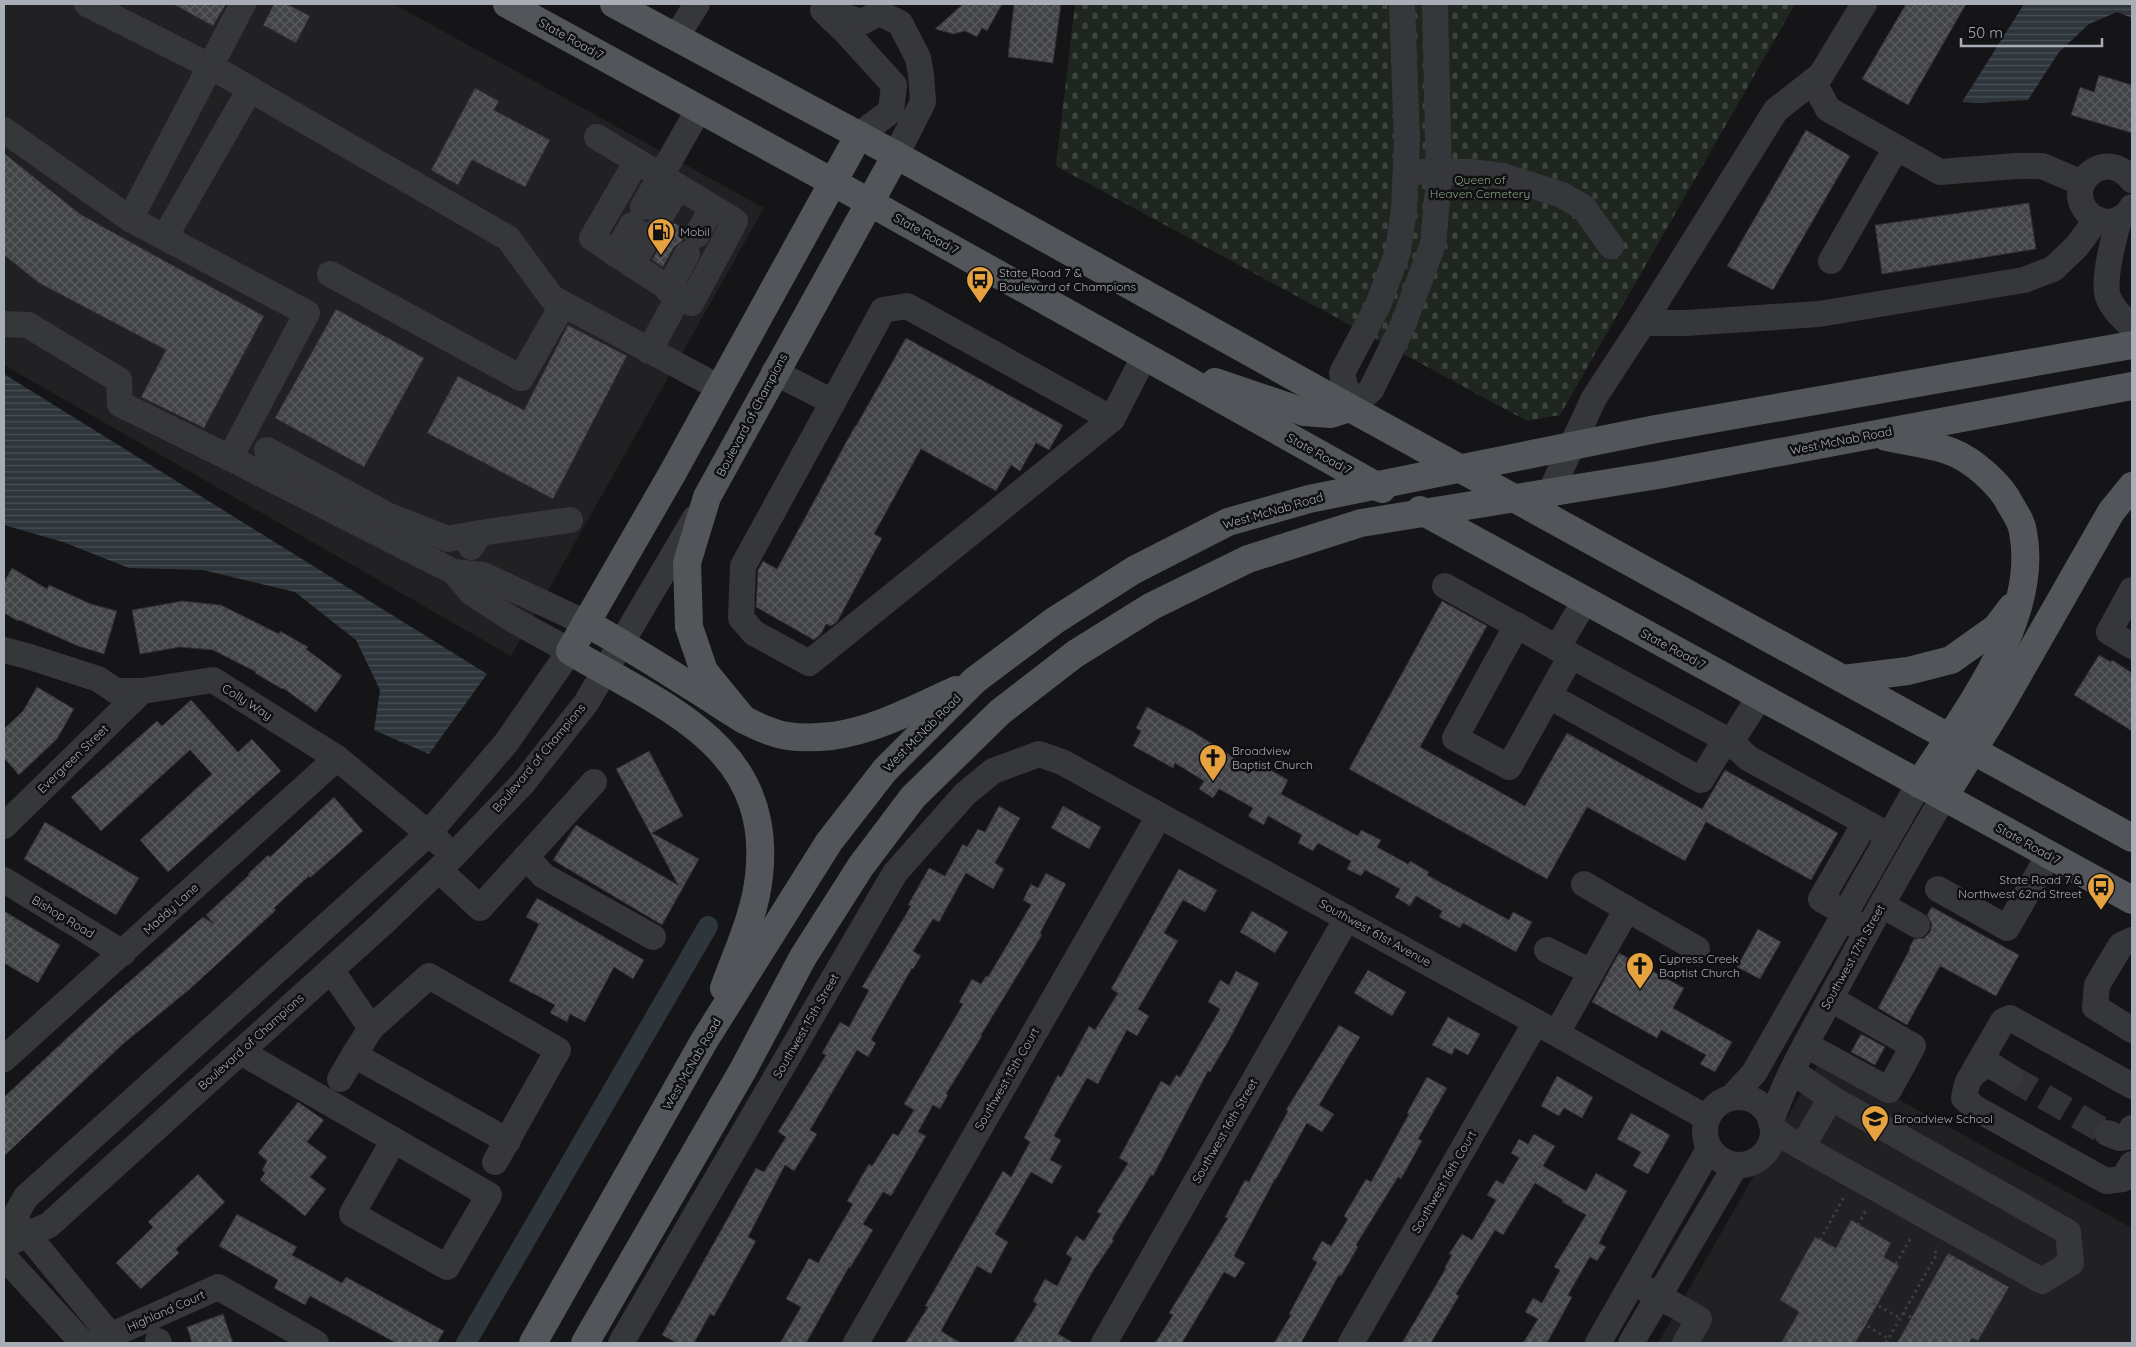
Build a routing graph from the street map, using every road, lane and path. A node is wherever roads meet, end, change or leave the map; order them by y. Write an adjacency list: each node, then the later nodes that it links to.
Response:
1 (87, 4): 11 (street)
2 (243, 4): 11 (street)
3 (507, 4): 14 (main road, State Road 7)
4 (614, 4): 10 (main road)
5 (697, 4): 10 (street)
6 (1402, 4): 21 (street)
7 (1435, 4): 22 (street)
8 (1864, 4): 12 (street)
9 (818, 7): 16 (street); 19 (street)
10 (676, 37): 16 (main road)
11 (210, 66): 13 (street); 30 (street)
12 (1813, 81): 18 (street); 39 (street)
13 (250, 89): 31 (street); 37 (street)
14 (699, 109): 24 (street); 25 (main road, State Road 7)
15 (4, 130): 30 (street)
16 (859, 135): 19 (main road); 25 (main road)
17 (597, 137): 20 (street)
18 (1896, 148): 26 (street); 34 (street)
19 (896, 155): 27 (main road, Boulevard of Champions); 49 (main road)
20 (637, 161): 24 (street); 33 (street)
21 (1406, 172): 22 (street); 49 (street)
22 (1438, 172): 32 (street); 49 (street)
23 (2131, 176): 26 (street)
24 (670, 182): 28 (street); 33 (street)
25 (833, 183): 27 (main road, State Road 7); 47 (main road)
26 (2082, 183): 29 (street)
27 (869, 202): 44 (main road, State Road 7); 45 (main road, Boulevard of Champions)
28 (712, 208): 36 (street); 36 (street)
29 (2116, 215): 39 (street); 41 (street)
30 (130, 219): 31 (street)
31 (165, 237): 53 (street)
32 (1611, 246)
33 (624, 260): 36 (street)
34 (1831, 261)
35 (330, 274): 37 (street)
36 (674, 293): 43 (street)
37 (563, 304): 43 (street)
38 (4, 305): 40 (street)
39 (1643, 323): 56 (street)
40 (16, 325): 53 (street)
41 (2132, 327)
42 (2132, 346): 73 (main road, West McNab Road)
43 (649, 350): 47 (street)
44 (1147, 358): 49 (main road); 50 (street); 63 (main road, State Road 7)
45 (774, 372): 48 (street); 55 (main road, Boulevard of Champions)
46 (2132, 386): 51 (main road, West McNab Road)
47 (720, 388): 64 (main road)
48 (833, 402): 50 (street); 50 (street)
49 (1350, 408): 56 (main road)
50 (1112, 419)
51 (1875, 434): 61 (main road); 158 (main road, West McNab Road)
52 (267, 450): 58 (street)
53 (230, 458): 59 (street)
54 (2132, 486): 80 (main road)
55 (707, 497): 66 (street, Boulevard of Champions); 77 (main road)
56 (1541, 513): 72 (main road)
57 (570, 520): 58 (street)
58 (480, 533): 59 (street)
59 (454, 572): 64 (street); 69 (street)
60 (1445, 586): 65 (street)
61 (2022, 594): 72 (main road); 78 (main road)
62 (2130, 599): 67 (street)
63 (1585, 601): 70 (street); 76 (main road, State Road 7)
64 (586, 623): 66 (main road); 69 (main road)
65 (1517, 625): 70 (street); 75 (street)
66 (622, 643): 71 (street, Boulevard of Champions); 77 (main road)
67 (2132, 646)
68 (4, 650): 74 (street, Colly Way)
69 (570, 651): 71 (main road); 89 (street)
70 (1564, 652): 75 (street); 79 (street)
71 (605, 672): 93 (street, Boulevard of Champions); 115 (main road)
72 (1843, 679): 78 (main road)
73 (975, 680): 77 (main road); 115 (main road, West McNab Road)
74 (142, 691): 82 (street, Colly Way); 87 (street, Evergreen Street)
75 (1549, 696): 79 (street)
76 (1760, 696): 79 (street); 84 (main road, State Road 7)
77 (744, 720)
78 (1948, 738): 80 (main road); 84 (main road)
79 (1731, 742): 88 (street)
80 (1973, 751): 85 (main road); 90 (main road)
81 (1039, 754): 86 (street, Southwest 61st Avenue); 159 (street, Southwest 15th Street)
82 (337, 758): 89 (street, Colly Way); 108 (street, Maddy Lane)
83 (594, 782): 92 (street)
84 (1919, 784): 85 (main road, State Road 7); 88 (street)
85 (1944, 797): 91 (main road, State Road 7); 98 (street, Southwest 17th Street)
86 (1159, 816): 101 (street, Southwest 61st Avenue); 160 (street, Southwest 15th Court)
87 (4, 826)
88 (1877, 829): 100 (street)
89 (428, 834): 93 (street, Colly Way); 139 (street)
90 (2132, 838)
91 (2049, 855): 96 (street); 97 (main road, State Road 7)
92 (526, 857): 93 (street, Colly Way); 104 (street)
93 (446, 862): 109 (street, Boulevard of Champions)
94 (4, 880): 108 (street, Bishop Road)
95 (1584, 884): 99 (street)
96 (1938, 889)
97 (2132, 900)
98 (1882, 905): 102 (street); 103 (street, Southwest 17th Street)
99 (1627, 909): 106 (street); 110 (street, Southwest 16th Court)
100 (1844, 912): 103 (street); 126 (street)
101 (1347, 918): 112 (street, Southwest 61st Avenue); 161 (street, Southwest 16th Street)
102 (1917, 925)
103 (1865, 935): 111 (street, Southwest 17th Street)
104 (653, 937)
105 (2132, 940): 114 (street)
106 (1697, 949)
107 (1547, 950): 110 (street)
108 (123, 953): 119 (street, Maddy Lane)
109 (331, 970): 113 (street); 117 (street, Boulevard of Champions)
110 (1591, 972): 112 (street, Southwest 16th Court)
111 (1830, 999): 116 (street, Southwest 17th Street); 116 (street)
112 (1546, 1027): 127 (street, Southwest 61st Avenue); 162 (street, Southwest 16th Court)
113 (371, 1028): 118 (street); 118 (street)
114 (2132, 1030)
115 (704, 1041): 157 (main road, West McNab Road)
116 (1806, 1044): 120 (street, Southwest 17th Street)
117 (241, 1052): 131 (street); 139 (street, Boulevard of Champions)
118 (354, 1055): 123 (street)
119 (4, 1059)
120 (1792, 1071): 125 (street); 128 (street, Southwest 17th Street)
121 (1973, 1073): 122 (street); 124 (street); 134 (street)
122 (2010, 1077)
123 (340, 1078)
124 (2132, 1086)
125 (1823, 1092): 132 (street); 132 (street)
126 (1731, 1098): 127 (street); 128 (street)
127 (1708, 1118): 133 (street)
128 (1772, 1125): 132 (street); 135 (street)
129 (2132, 1128): 130 (street)
130 (2107, 1133)
131 (394, 1140): 131 (street)
132 (1802, 1147)
133 (1709, 1149): 135 (street); 145 (street)
134 (2132, 1164)
135 (1736, 1165): 146 (street)
136 (1844, 1197): 141 (path)
137 (1866, 1210): 138 (path)
138 (1858, 1225)
139 (10, 1228): 154 (street)
140 (1912, 1236): 144 (path)
141 (1820, 1240)
142 (1936, 1250): 148 (path)
143 (4, 1257): 155 (street)
144 (1896, 1264)
145 (1634, 1282): 146 (street); 163 (street)
146 (1658, 1296): 153 (street); 164 (street)
147 (1873, 1303): 149 (path)
148 (1903, 1314): 149 (path); 150 (path)
149 (1900, 1318): 152 (path)
150 (1918, 1321)
151 (1862, 1323): 152 (path)
152 (1889, 1339): 165 (path)
153 (1693, 1340)
154 (106, 1341): 156 (street, Highland Court)
155 (84, 1343)
156 (316, 1343)
157 (533, 1343)
158 (585, 1343)
159 (620, 1343)
160 (856, 1343)
161 (1104, 1343)
162 (1351, 1343)
163 (1598, 1343)
164 (1631, 1343)
165 (1886, 1343)

